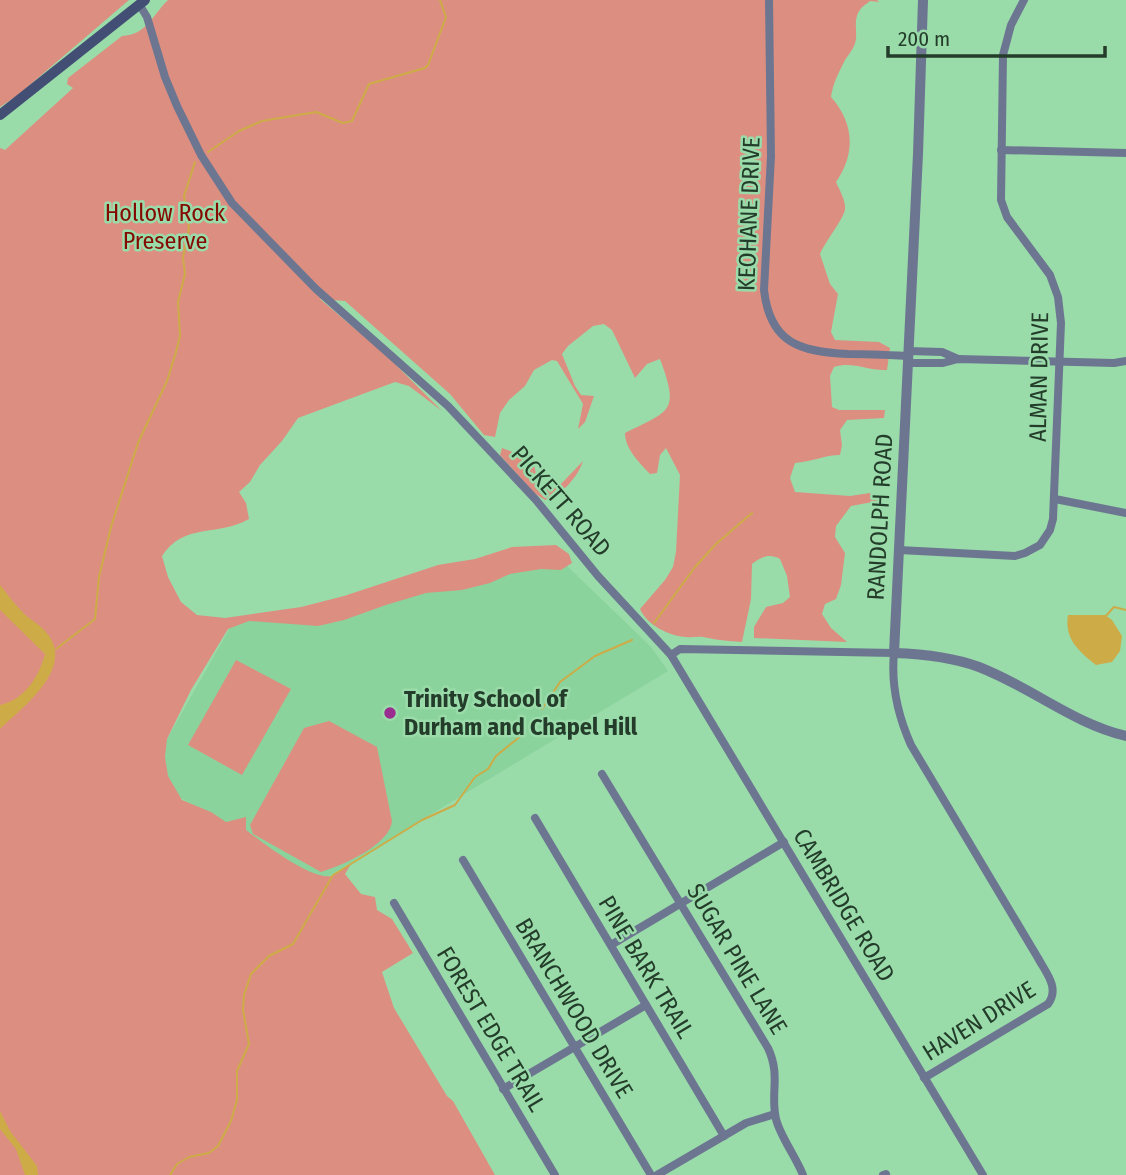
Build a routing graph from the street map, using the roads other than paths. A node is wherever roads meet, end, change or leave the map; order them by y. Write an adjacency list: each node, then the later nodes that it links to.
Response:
1 (769, 0): 8 (street, KEOHANE DRIVE)
2 (923, 0): 8 (street, RANDOLPH ROAD)
3 (1024, 0): 6 (street, ALMAN DRIVE)
4 (142, 2): 5 (main road); 15 (street, PICKETT ROAD)
5 (0, 115)
6 (1001, 150): 7 (street); 9 (street, ALMAN DRIVE)
7 (1126, 153)
8 (908, 357): 9 (street, KEOHANE DRIVE); 13 (street, RANDOLPH ROAD)
9 (1060, 361): 10 (street, KEOHANE DRIVE); 11 (street, ALMAN DRIVE)
10 (1126, 362)
11 (1055, 499): 12 (street); 13 (street, ALMAN DRIVE)
12 (1126, 513)
13 (900, 550): 14 (street, RANDOLPH ROAD)
14 (894, 653): 15 (street); 16 (street); 24 (street, RANDOLPH ROAD)
15 (671, 655): 19 (street, CAMBRIDGE ROAD)
16 (1126, 736)
17 (602, 774): 22 (street, SUGAR PINE LANE)
18 (535, 818): 23 (street, PINE BARK TRAIL)
19 (785, 842): 22 (street); 27 (street, CAMBRIDGE ROAD)
20 (463, 860): 26 (street, BRANCHWOOD DRIVE)
21 (394, 903): 28 (street, FOREST EDGE TRAIL)
22 (681, 903): 23 (street); 29 (street, SUGAR PINE LANE)
23 (611, 945): 25 (street, PINE BARK TRAIL)
24 (1053, 995): 27 (street, HAVEN DRIVE)
25 (646, 1004): 26 (street); 30 (street, PINE BARK TRAIL)
26 (575, 1046): 28 (street); 32 (street, BRANCHWOOD DRIVE)
27 (924, 1078): 35 (street, CAMBRIDGE ROAD)
28 (503, 1089): 31 (street, FOREST EDGE TRAIL)
29 (775, 1114): 30 (street); 34 (street, SUGAR PINE LANE)
30 (724, 1136): 33 (street)
31 (555, 1175)
32 (651, 1175)
33 (657, 1175)
34 (803, 1175)
35 (983, 1175)

